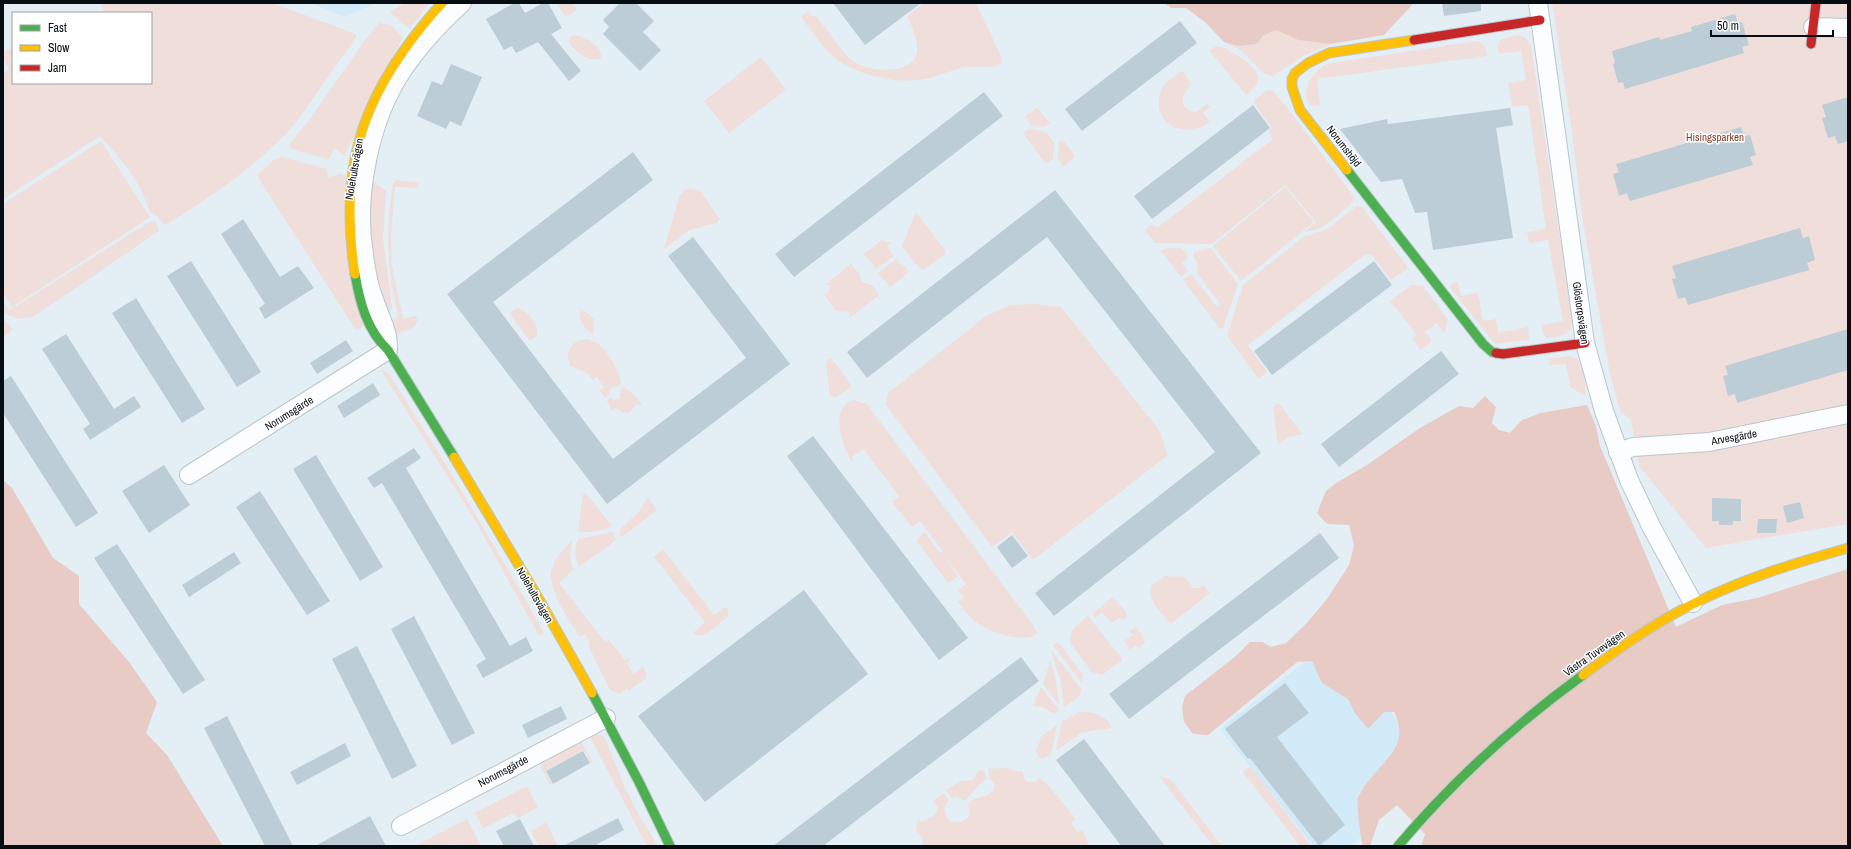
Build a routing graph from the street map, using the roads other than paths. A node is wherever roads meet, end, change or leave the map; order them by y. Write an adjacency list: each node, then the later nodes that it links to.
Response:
1 (442, 3): 8 (street, Nolehultsvägen)
2 (462, 3): 8 (street, Nolehultsvägen)
3 (1816, 3): 6 (street)
4 (1539, 11): 7 (street, Glöstorpsvägen); 7 (street, Norumshöjd)
5 (1848, 28): 6 (street)
6 (1812, 36)
7 (1585, 343): 10 (street, Glöstorpsvägen)
8 (388, 350): 11 (street, Norumsgärde); 14 (street, Nolehultsvägen)
9 (1848, 414): 10 (street, Arvesgärde)
10 (1618, 452): 13 (street, Glöstorpsvägen)
11 (189, 475)
12 (1848, 548): 13 (street, Västra Tuvevägen)
13 (1693, 603): 17 (street, Västra Tuvevägen)
14 (606, 718): 15 (street, Norumsgärde); 16 (street, Nolehultsvägen)
15 (401, 826)
16 (670, 846)
17 (1398, 846)

